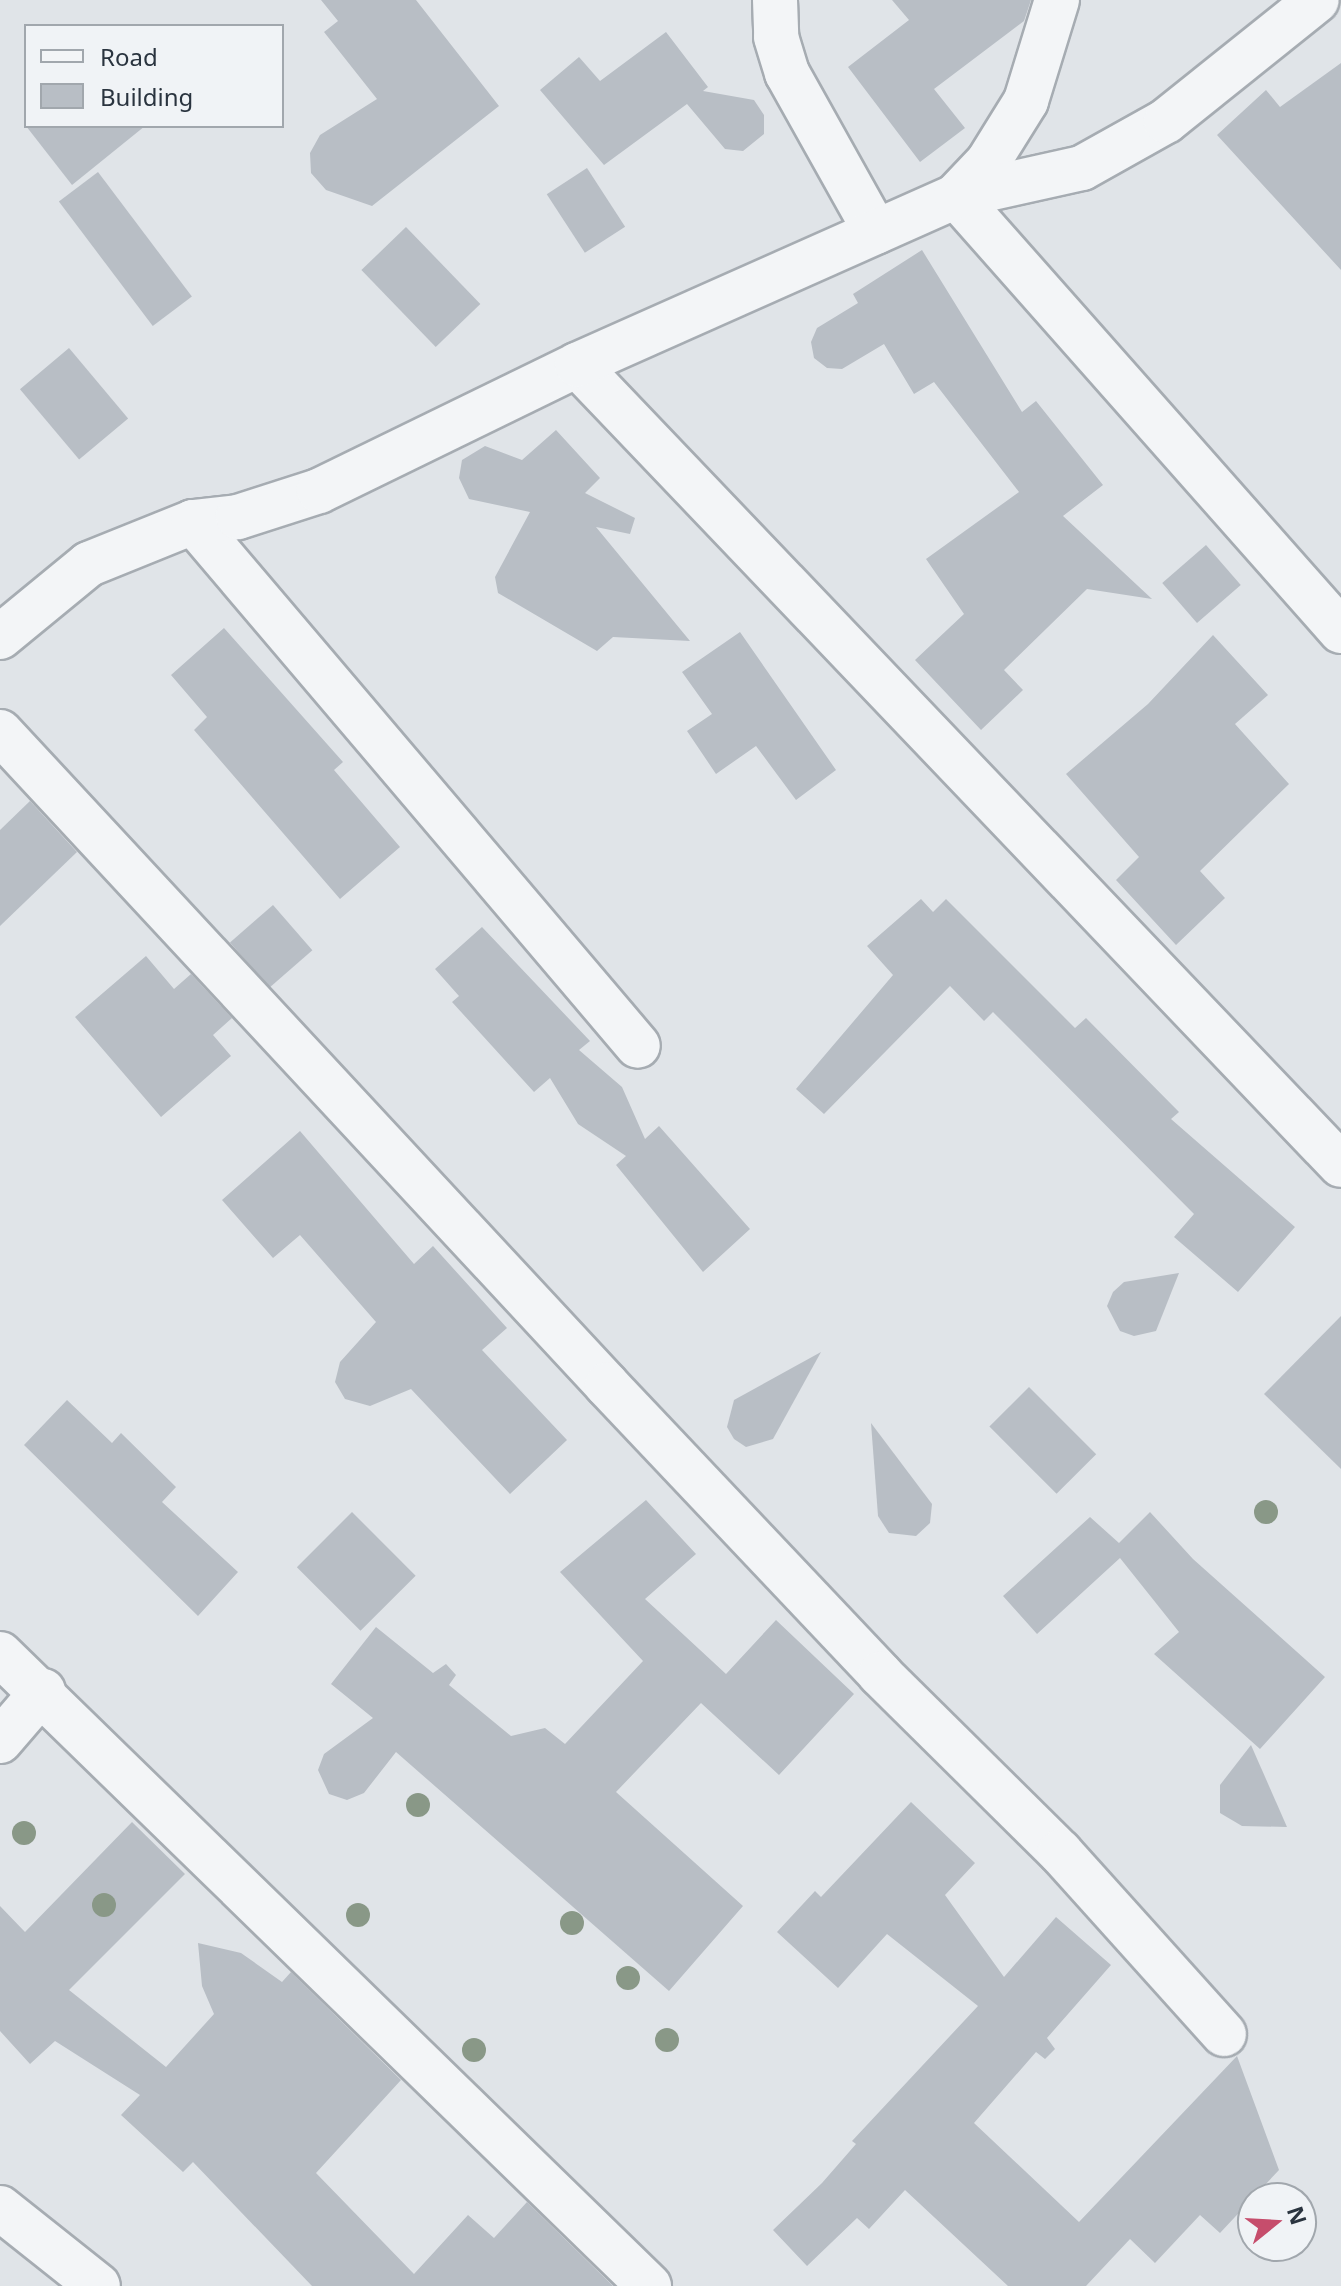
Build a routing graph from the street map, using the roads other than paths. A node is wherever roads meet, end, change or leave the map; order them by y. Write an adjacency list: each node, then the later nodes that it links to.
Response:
1 (775, 0): 5 (street)
2 (1057, 0): 4 (street)
3 (1317, 0): 4 (street)
4 (956, 196): 5 (street); 8 (street)
5 (876, 232): 6 (street)
6 (577, 365): 7 (street); 12 (street)
7 (193, 522): 9 (street); 11 (street)
8 (1341, 631)
9 (0, 637)
10 (0, 732): 16 (street)
11 (638, 1046)
12 (1341, 1165)
13 (0, 1654): 14 (street)
14 (43, 1691): 15 (street); 19 (street)
15 (0, 1741)
16 (1224, 2034)
17 (0, 2208): 18 (street)
18 (98, 2286)
19 (649, 2286)

